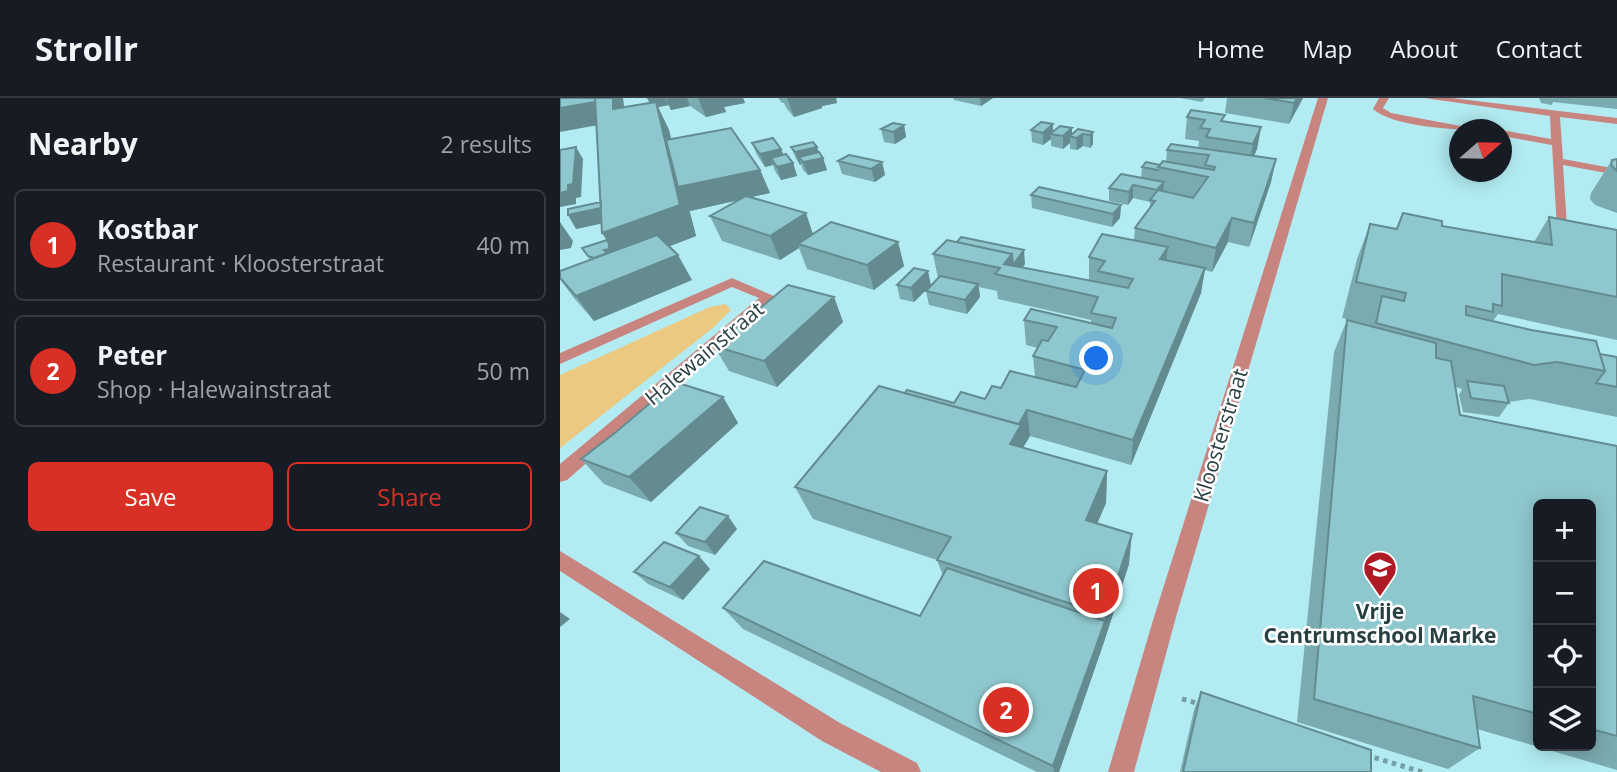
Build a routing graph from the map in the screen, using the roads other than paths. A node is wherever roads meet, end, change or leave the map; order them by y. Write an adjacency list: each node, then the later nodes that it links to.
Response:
1 (1323, 98): 18 (street, Kloosterstraat)
2 (1384, 98): 8 (street)
3 (1429, 98): 5 (street)
4 (1524, 98): 5 (street)
5 (1527, 110): 6 (street)
6 (1555, 113): 7 (street); 10 (street)
7 (1617, 121)
8 (1449, 125)
9 (1512, 136): 10 (street)
10 (1557, 143): 11 (street)
11 (1558, 161): 12 (street); 13 (street)
12 (1617, 172)
13 (1562, 244)
14 (560, 359): 15 (street, Halewainstraat)
15 (560, 475)
16 (560, 560): 17 (street)
17 (908, 772)
18 (1121, 772)

